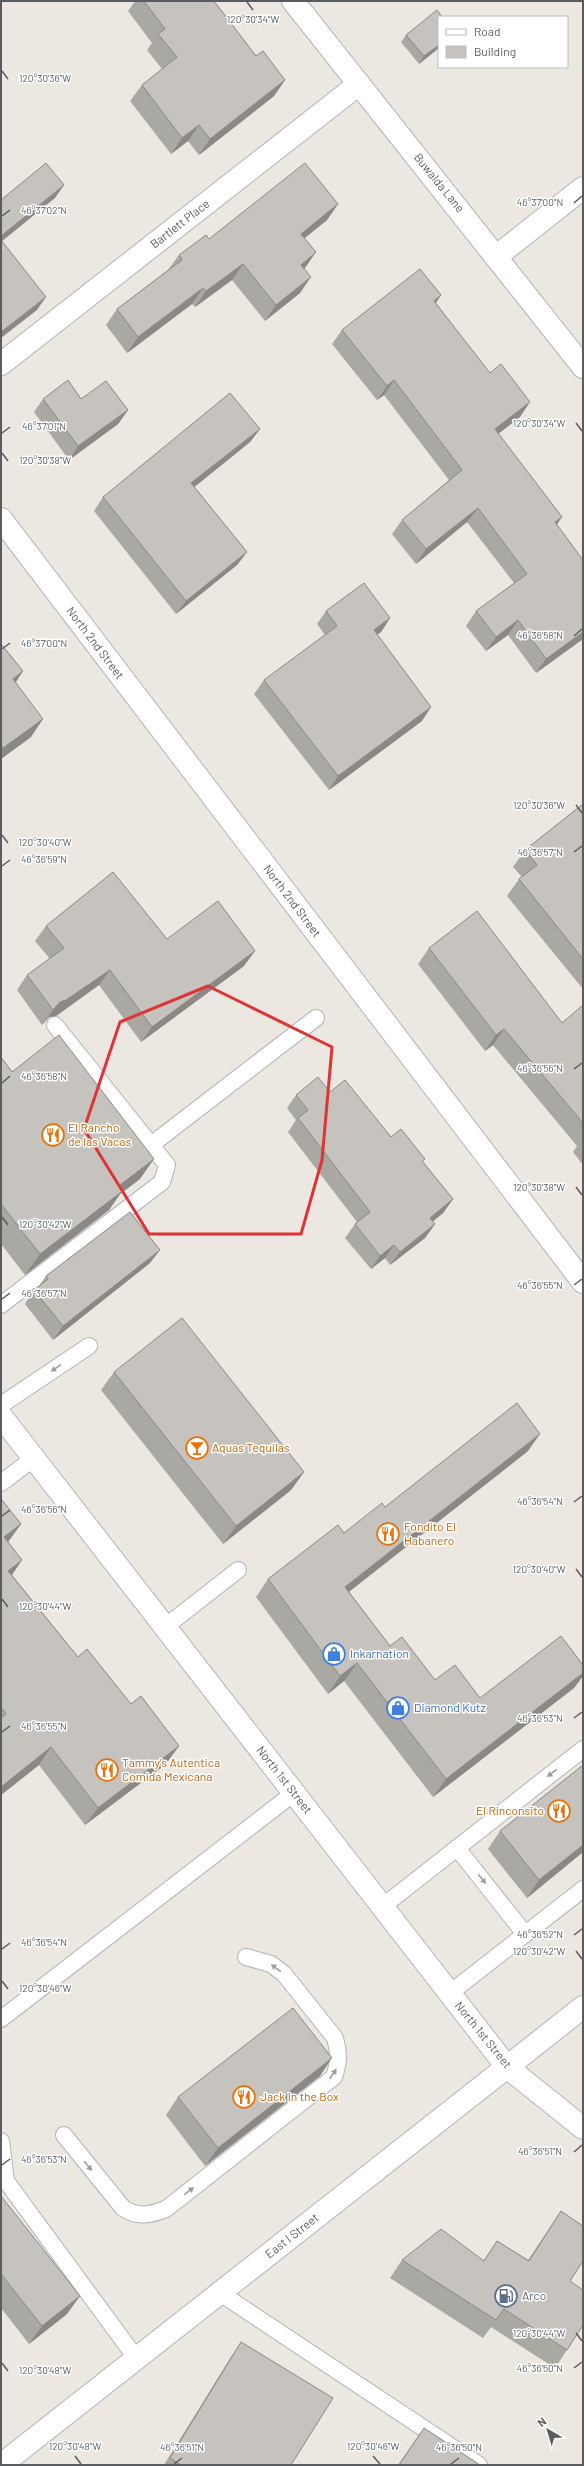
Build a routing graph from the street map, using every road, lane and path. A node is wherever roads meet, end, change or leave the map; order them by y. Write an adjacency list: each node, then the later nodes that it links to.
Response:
1 (293, 1): 2 (street, Buwalda Lane)
2 (359, 84): 4 (street, Buwalda Lane); 5 (street, Bartlett Place)
3 (583, 188): 4 (street)
4 (497, 256): 6 (street, Buwalda Lane)
5 (1, 364)
6 (583, 367)
7 (1, 519): 11 (street, North 2nd Street)
8 (316, 1018): 10 (lane)
9 (55, 1025): 10 (lane)
10 (151, 1145): 12 (lane)
11 (583, 1282)
12 (1, 1305)
13 (89, 1346): 14 (lane, one-way to 14)
14 (1, 1405)
15 (1, 1416): 16 (street, North 1st Street)
16 (34, 1458): 17 (lane); 19 (street, North 1st Street)
17 (1, 1483)
18 (238, 1570): 19 (lane)
19 (165, 1627): 21 (street, North 1st Street)
20 (583, 1749): 22 (lane, one-way to 22)
21 (294, 1793): 24 (street, North 1st Street); 29 (lane)
22 (457, 1848): 24 (lane); 25 (lane, one-way to 25)
23 (583, 1889): 25 (lane)
24 (382, 1907): 27 (street, North 1st Street)
25 (525, 1934): 27 (lane)
26 (246, 1957): 32 (lane, one-way to 26)
27 (450, 1993): 30 (street, North 1st Street)
28 (583, 2007): 30 (street, East I Street)
29 (1, 2019)
30 (507, 2067): 31 (street, North 1st Street); 34 (street, East I Street)
31 (583, 2128)
32 (64, 2135)
33 (1, 2141): 35 (lane)
34 (220, 2292): 35 (street, East I Street); 37 (lane)
35 (136, 2358): 36 (street, East I Street)
36 (1, 2465)
37 (479, 2465)

